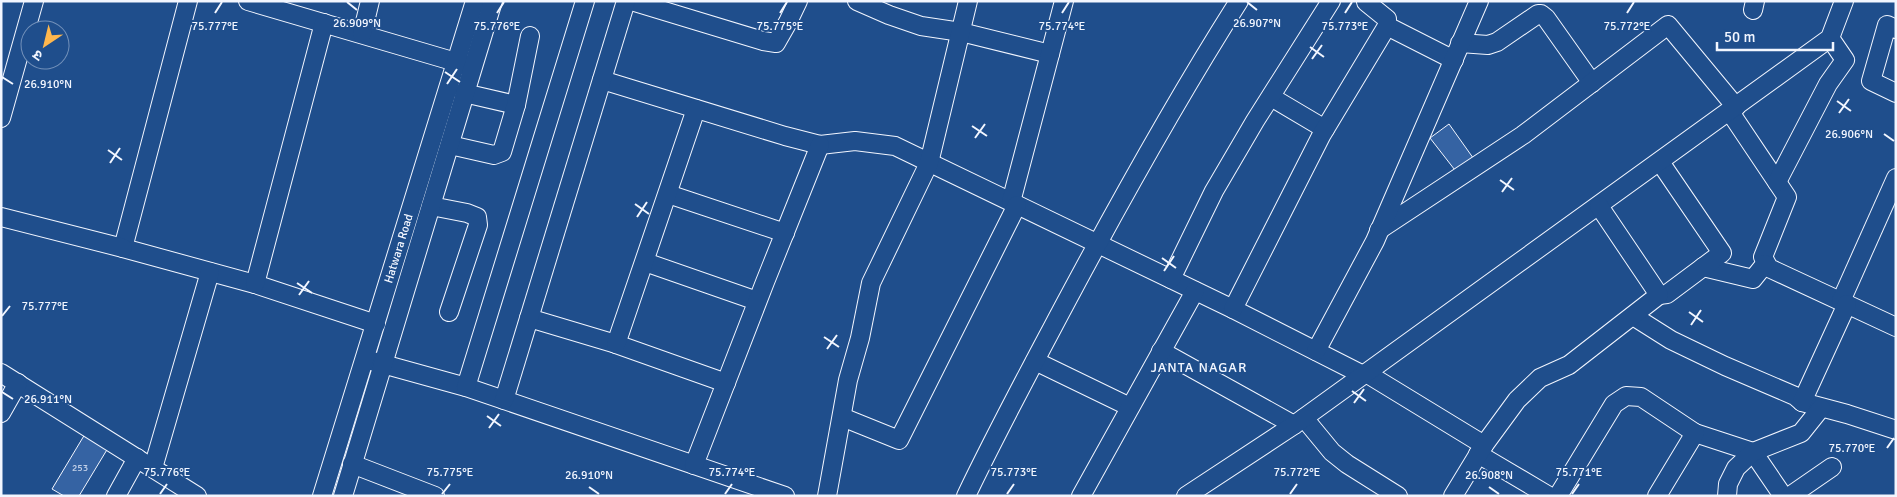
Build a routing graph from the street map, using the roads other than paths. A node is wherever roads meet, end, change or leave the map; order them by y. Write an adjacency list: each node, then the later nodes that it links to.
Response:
1 (34, 1): 38 (street)
2 (188, 1): 54 (street)
3 (248, 1): 19 (street)
4 (370, 1): 24 (street)
5 (475, 1): 29 (street, Hatwara Road)
6 (493, 1): 29 (street)
7 (585, 1): 81 (street)
8 (626, 1): 30 (street)
9 (631, 1): 10 (street)
10 (798, 1)
11 (857, 1): 23 (street)
12 (968, 1): 23 (street)
13 (1064, 1): 27 (street)
14 (1239, 1): 53 (street)
15 (1331, 1): 34 (street)
16 (1479, 1): 28 (street)
17 (1844, 1): 26 (street)
18 (1366, 2): 21 (street)
19 (296, 8): 20 (street)
20 (324, 23): 24 (street); 60 (street)
21 (1387, 26): 28 (street); 39 (street)
22 (1896, 29): 33 (street)
23 (961, 32): 27 (street); 43 (street)
24 (362, 34): 29 (street)
25 (530, 36): 35 (street)
26 (1830, 38): 37 (street); 45 (street)
27 (1050, 54): 47 (street)
28 (1456, 54): 31 (street); 51 (street)
29 (464, 64): 32 (street); 69 (street, Hatwara Road)
30 (602, 80): 36 (street); 68 (street)
31 (1592, 83): 37 (street); 51 (street)
32 (464, 93): 35 (street); 40 (street)
33 (1896, 93)
34 (1270, 97): 39 (street); 59 (street)
35 (516, 104): 40 (street)
36 (696, 109): 41 (street); 46 (street)
37 (1733, 109): 42 (street); 45 (street)
38 (1, 118)
39 (1325, 129): 65 (street)
40 (450, 145): 48 (street)
41 (820, 145): 43 (street); 52 (street)
42 (1660, 162): 49 (street); 57 (street)
43 (929, 163): 47 (street); 87 (street)
44 (1896, 178): 64 (street)
45 (1777, 182): 56 (street)
46 (668, 194): 52 (street); 55 (street)
47 (1014, 203): 53 (street); 87 (street)
48 (431, 206): 66 (street); 76 (street)
49 (1599, 206): 62 (street); 78 (street)
50 (1, 217): 54 (street)
51 (1379, 230): 73 (street)
52 (784, 233): 63 (street)
53 (1097, 243): 59 (street); 75 (street)
54 (123, 248): 58 (street)
55 (644, 262): 63 (street); 71 (street)
56 (1765, 264): 57 (street); 64 (street)
57 (1703, 267): 62 (street)
58 (210, 272): 60 (street); 97 (street)
59 (1171, 279): 61 (street)
60 (255, 284): 69 (street)
61 (1194, 291): 65 (street); 72 (street)
62 (1659, 296): 67 (street)
63 (758, 301): 80 (street)
64 (1844, 302): 70 (street); 83 (street)
65 (1233, 309): 73 (street)
66 (450, 312)
67 (1633, 316): 83 (street); 91 (street)
68 (529, 318): 71 (street); 82 (street)
69 (376, 324): 74 (street, Hatwara Road)
70 (1896, 327)
71 (616, 344): 80 (street)
72 (1161, 351): 84 (street); 88 (street)
73 (1316, 351): 78 (street)
74 (366, 358): 76 (street); 100 (street, Hatwara Road)
75 (1035, 360): 84 (street); 105 (street)
76 (382, 365): 81 (street); 94 (street)
77 (1, 373): 79 (street)
78 (1365, 374): 88 (street); 91 (street)
79 (18, 383): 86 (street); 93 (street)
80 (726, 383): 95 (street)
81 (466, 387): 82 (street)
82 (504, 400): 95 (street)
83 (1802, 402): 85 (street)
84 (1130, 407): 106 (street)
85 (1821, 408): 89 (street); 92 (street)
86 (1, 413)
87 (842, 417): 104 (street)
88 (1299, 421): 107 (street); 108 (street)
89 (1896, 430)
90 (1695, 433): 92 (street); 111 (street); 112 (street)
91 (1481, 449): 109 (street); 110 (street)
92 (1753, 452): 113 (street); 114 (street)
93 (136, 458): 97 (street); 99 (street)
94 (352, 464): 101 (street); 102 (street)
95 (694, 464): 103 (street)
96 (1832, 467): 115 (street)
97 (154, 468): 98 (street)
98 (193, 495)
99 (116, 496)
100 (322, 496)
101 (343, 496)
102 (435, 496)
103 (785, 496)
104 (827, 496)
105 (966, 496)
106 (1081, 496)
107 (1186, 496)
108 (1398, 496)
109 (1453, 496)
110 (1548, 496)
111 (1558, 496)
112 (1657, 496)
113 (1727, 496)
114 (1783, 496)
115 (1790, 496)

